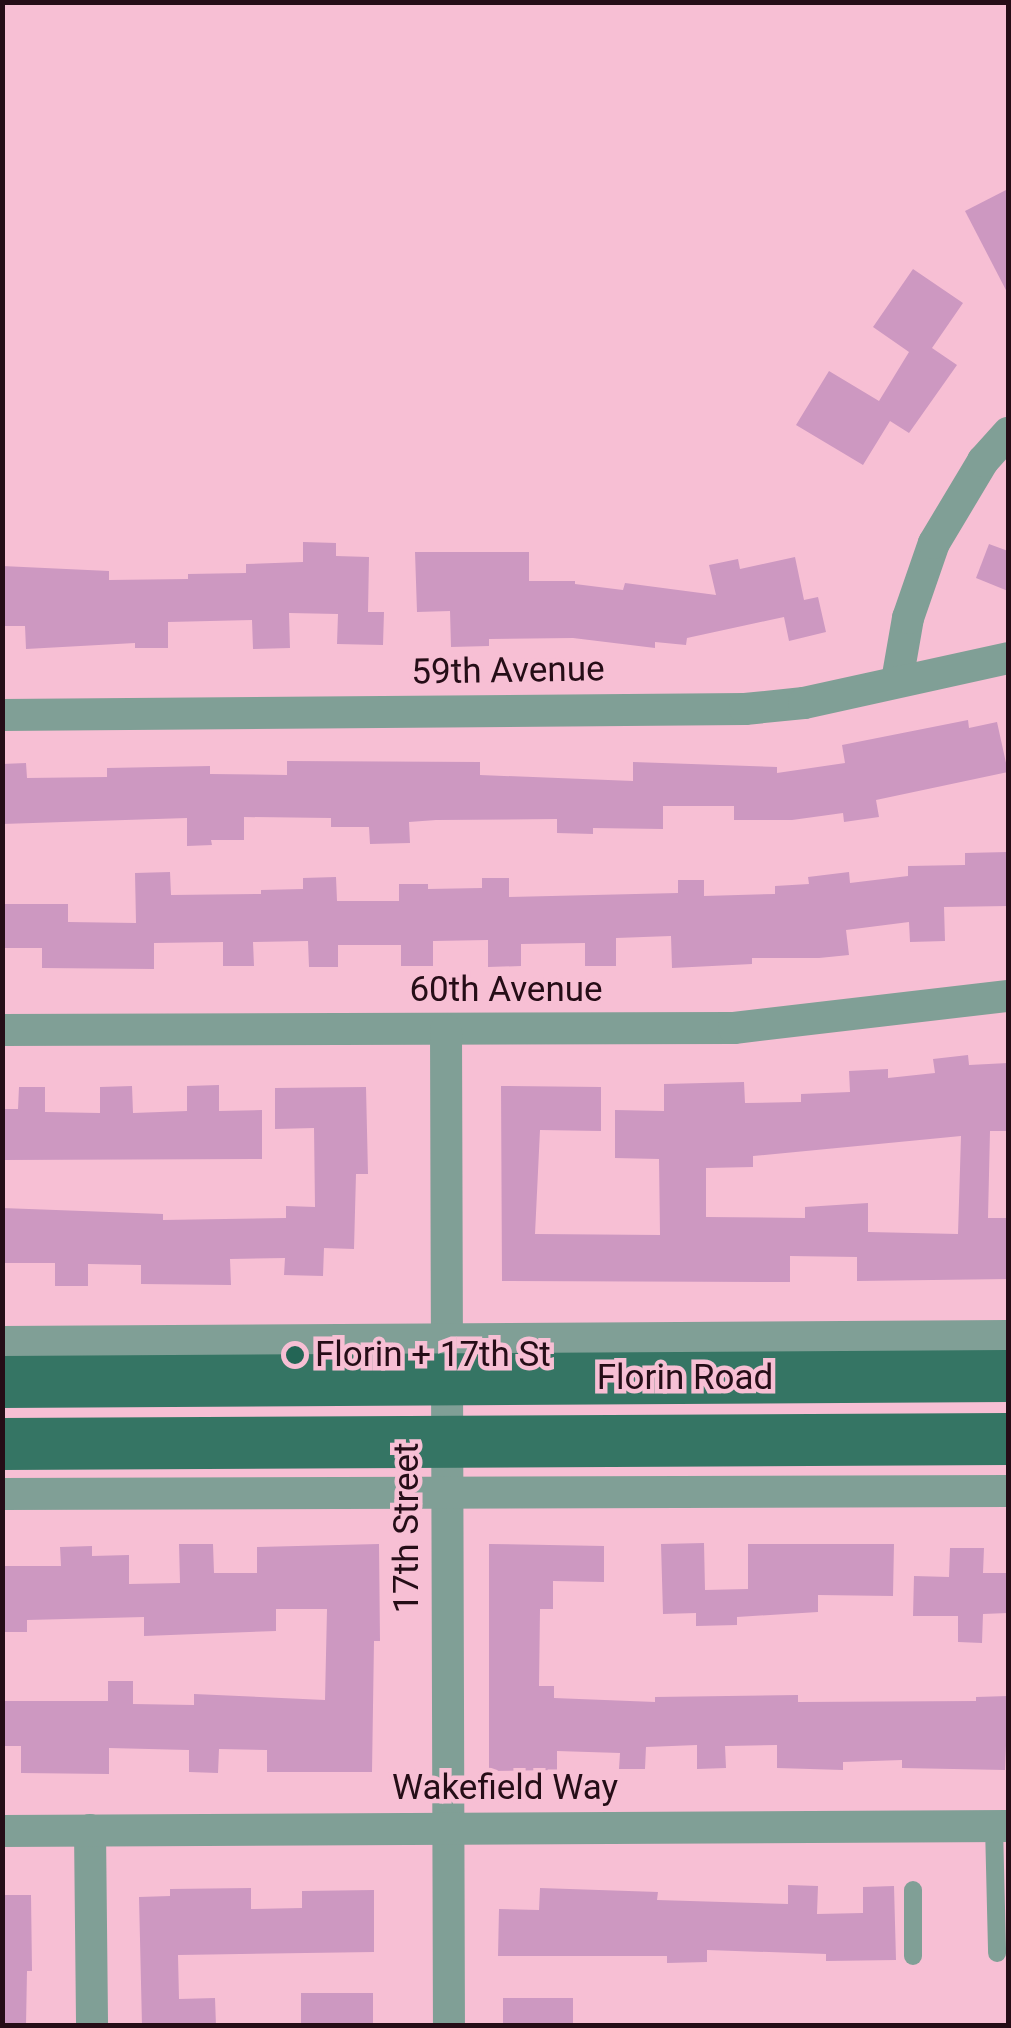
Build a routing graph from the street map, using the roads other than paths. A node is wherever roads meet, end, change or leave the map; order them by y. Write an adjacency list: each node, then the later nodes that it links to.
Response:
1 (1008, 433): 3 (street)
2 (1008, 658): 3 (street, 59th Avenue)
3 (897, 681): 4 (street, 59th Avenue)
4 (2, 715)
5 (1008, 996): 7 (street, 60th Avenue)
6 (2, 1030): 7 (street, 60th Avenue)
7 (446, 1030): 10 (street, 17th Street)
8 (1008, 1336): 10 (street, Florin Road)
9 (2, 1342): 10 (street, Florin Road)
10 (448, 1359): 11 (main road, Florin Road); 12 (main road, Florin Road); 14 (street, 17th Street)
11 (1008, 1376)
12 (2, 1382)
13 (1008, 1440): 14 (main road, Florin Road)
14 (447, 1442): 15 (main road, Florin Road); 18 (street, 17th Street)
15 (2, 1444)
16 (1008, 1491): 18 (street)
17 (2, 1494): 18 (street)
18 (448, 1494): 20 (street, 17th Street)
19 (1001, 1826): 20 (street, Wakefield Way); 24 (lane)
20 (447, 1828): 21 (street, Wakefield Way); 27 (street, 17th Street)
21 (90, 1830): 22 (street, Wakefield Way); 26 (street)
22 (2, 1831)
23 (913, 1890): 25 (lane)
24 (996, 1953)
25 (914, 1956)
26 (92, 2026)
27 (449, 2026)

